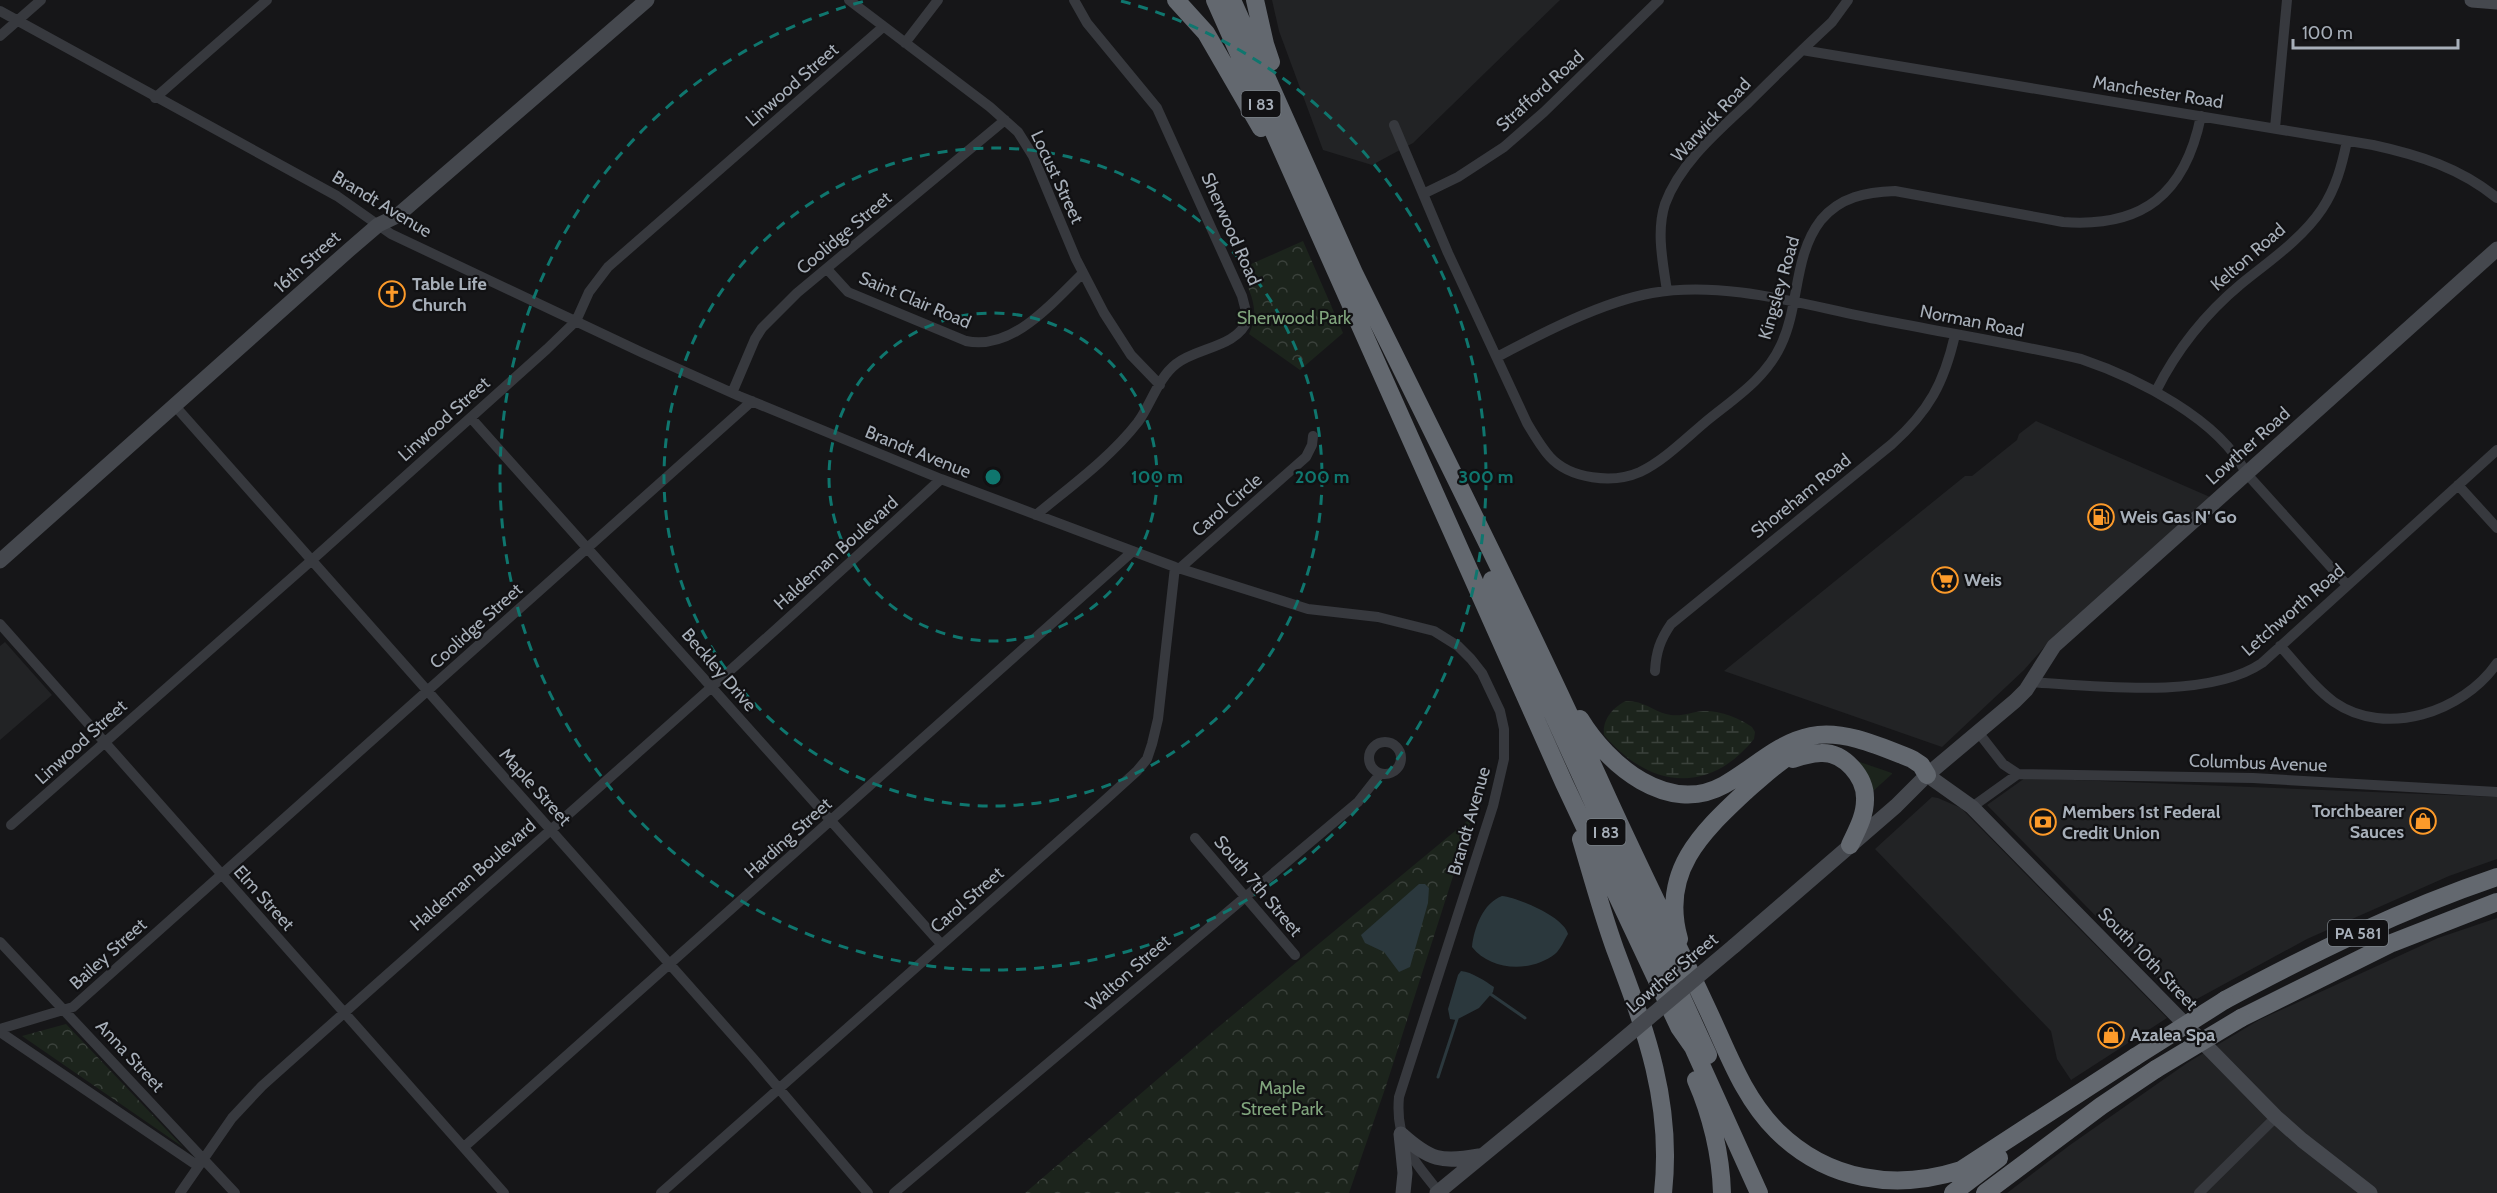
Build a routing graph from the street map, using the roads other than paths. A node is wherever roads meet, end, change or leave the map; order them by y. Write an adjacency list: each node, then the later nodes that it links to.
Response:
1 (41, 0): 17 (street)
2 (267, 0): 22 (street)
3 (647, 0): 32 (main road, 16th Street)
4 (849, 0): 18 (street, Locust Street)
5 (939, 0): 20 (street)
6 (1074, 0): 42 (street, Sherwood Road)
7 (1176, 0): 31 (highway)
8 (1215, 0): 31 (highway, I 83)
9 (1232, 0): 28 (highway, I 83)
10 (1255, 0): 28 (highway)
11 (1659, 0): 29 (street, Strafford Road)
12 (1848, 0): 21 (street, Warwick Road)
13 (2287, 0): 26 (street)
14 (2472, 0): 15 (main road)
15 (2497, 2)
16 (0, 11): 17 (street, Brandt Avenue)
17 (18, 21): 19 (street); 22 (street, Brandt Avenue)
18 (883, 27): 20 (street, Locust Street); 39 (street, Linwood Street)
19 (0, 36)
20 (905, 43): 24 (street, Locust Street)
21 (1802, 50): 23 (street, Manchester Road); 37 (street, Warwick Road)
22 (155, 98): 32 (street, Brandt Avenue)
23 (2201, 116): 26 (street, Manchester Road); 38 (street, Kingsley Road)
24 (1005, 120): 34 (street, Coolidge Street); 36 (street, Locust Street)
25 (1394, 125): 29 (street, Kingsley Road)
26 (2275, 128): 27 (street, Manchester Road)
27 (2347, 141): 30 (street, Manchester Road); 43 (street, Kelton Road)
28 (1297, 144): 35 (highway, I 83)
29 (1427, 192): 41 (street, Kingsley Road)
30 (2497, 198)
31 (1307, 207): 75 (highway, I 83)
32 (378, 225): 39 (street, Brandt Avenue); 46 (main road, 16th Street)
33 (2497, 249): 50 (main road, Lowther Road)
34 (826, 269): 36 (street, Saint Clair Road); 44 (street, Coolidge Street)
35 (1353, 271): 65 (highway); 114 (highway, I 83)
36 (1083, 273): 42 (street, Locust Street)
37 (1667, 291): 38 (street, Norman Road); 41 (street, Norman Road)
38 (1794, 303): 40 (street, Norman Road); 41 (street, Kingsley Road)
39 (576, 321): 44 (street, Brandt Avenue); 47 (street, Linwood Street)
40 (1955, 335): 43 (street, Norman Road); 64 (street, Shoreham Road)
41 (1497, 357)
42 (1160, 385): 53 (street, Sherwood Road)
43 (2156, 391): 50 (street, Norman Road)
44 (732, 393): 45 (street, Brandt Avenue)
45 (752, 401): 51 (street, Brandt Avenue); 55 (street, Coolidge Street)
46 (175, 406): 57 (main road, 16th Street); 58 (street, Maple Street)
47 (471, 418): 55 (street, Beckley Drive); 58 (street, Linwood Street)
48 (1313, 436): 59 (street, Carol Circle)
49 (2497, 450): 52 (street, Letchworth Road)
50 (2246, 473): 60 (street, Norman Road); 66 (main road, Lowther Road)
51 (941, 479): 53 (street, Brandt Avenue); 67 (street, Haldeman Boulevard)
52 (2458, 485): 54 (street); 60 (street, Letchworth Road)
53 (1036, 515): 56 (street, Brandt Avenue)
54 (2497, 528)
55 (588, 549): 67 (street, Beckley Drive); 68 (street, Coolidge Street)
56 (1133, 551): 59 (street, Brandt Avenue); 78 (street, Harding Street)
57 (0, 561)
58 (312, 561): 68 (street, Maple Street); 70 (street, Linwood Street)
59 (1177, 568): 88 (street, Carol Street); 99 (street, Brandt Avenue)
60 (2347, 585): 62 (street, Letchworth Road)
61 (0, 624): 70 (street, Elm Street)
62 (2280, 646): 63 (street); 66 (street, Letchworth Road)
63 (2497, 663)
64 (1655, 671)
65 (1550, 672): 74 (highway); 91 (highway)
66 (2030, 682): 69 (main road, Lowther Road)
67 (713, 687): 78 (street, Beckley Drive); 80 (street, Haldeman Boulevard)
68 (428, 691): 80 (street, Maple Street); 83 (street, Coolidge Street)
69 (1977, 732): 73 (street); 74 (main road, Lowther Road)
70 (105, 741): 79 (street, Linwood Street); 83 (street, Elm Street)
71 (1780, 764): 74 (highway); 82 (highway); 91 (highway)
72 (1380, 774): 85 (street, Walton Street)
73 (2018, 774): 76 (street, Columbus Avenue); 77 (street)
74 (1927, 775): 77 (main road, South 10th Street); 82 (main road, Lowther Street)
75 (1564, 783): 94 (highway, I 83); 111 (highway)
76 (2497, 792)
77 (1972, 807): 98 (main road, South 10th Street)
78 (831, 822): 88 (street, Beckley Drive); 90 (street, Harding Street)
79 (11, 825)
80 (551, 829): 90 (street, Maple Street); 93 (street, Haldeman Boulevard)
81 (1196, 838): 85 (street, South 7th Street)
82 (1850, 844): 101 (main road, Lowther Street, bridge)
83 (221, 875): 92 (street, Bailey Street); 93 (street, Elm Street)
84 (2497, 877): 96 (highway, PA 581, bridge)
85 (1245, 897): 89 (street, South 7th Street); 109 (street, Walton Street)
86 (2497, 902): 116 (highway, PA 581, bridge)
87 (0, 942): 92 (street, Anna Street)
88 (941, 944): 97 (street, Carol Street)
89 (1295, 955)
90 (670, 965): 97 (street, Maple Street); 100 (street, Harding Street)
91 (1691, 975): 96 (highway)
92 (65, 1011): 95 (street, Bailey Street); 102 (street, Anna Street)
93 (344, 1013): 100 (street, Elm Street); 102 (street, Haldeman Boulevard)
94 (1679, 1027): 112 (highway, I 83); 113 (highway)
95 (0, 1030): 102 (street, Anna Street)
96 (2118, 1068): 115 (highway, PA 581)
97 (779, 1088): 107 (street, Carol Street); 108 (street, Maple Street)
98 (2277, 1117): 117 (street); 118 (main road, South 10th Street)
99 (1401, 1134): 101 (main road); 103 (street, Brandt Avenue); 110 (main road)
100 (464, 1147): 106 (street, Elm Street)
101 (1479, 1156): 103 (main road, Lowther Street)
102 (201, 1163): 104 (street, Haldeman Boulevard); 105 (street, Anna Street)
103 (1438, 1192)
104 (180, 1193)
105 (235, 1193)
106 (504, 1193)
107 (662, 1193)
108 (868, 1193)
109 (894, 1193)
110 (1403, 1193)
111 (1663, 1193)
112 (1722, 1193)
113 (1759, 1193)
114 (1772, 1193)
115 (1953, 1193)
116 (1985, 1193)
117 (2199, 1193)
118 (2370, 1193)

